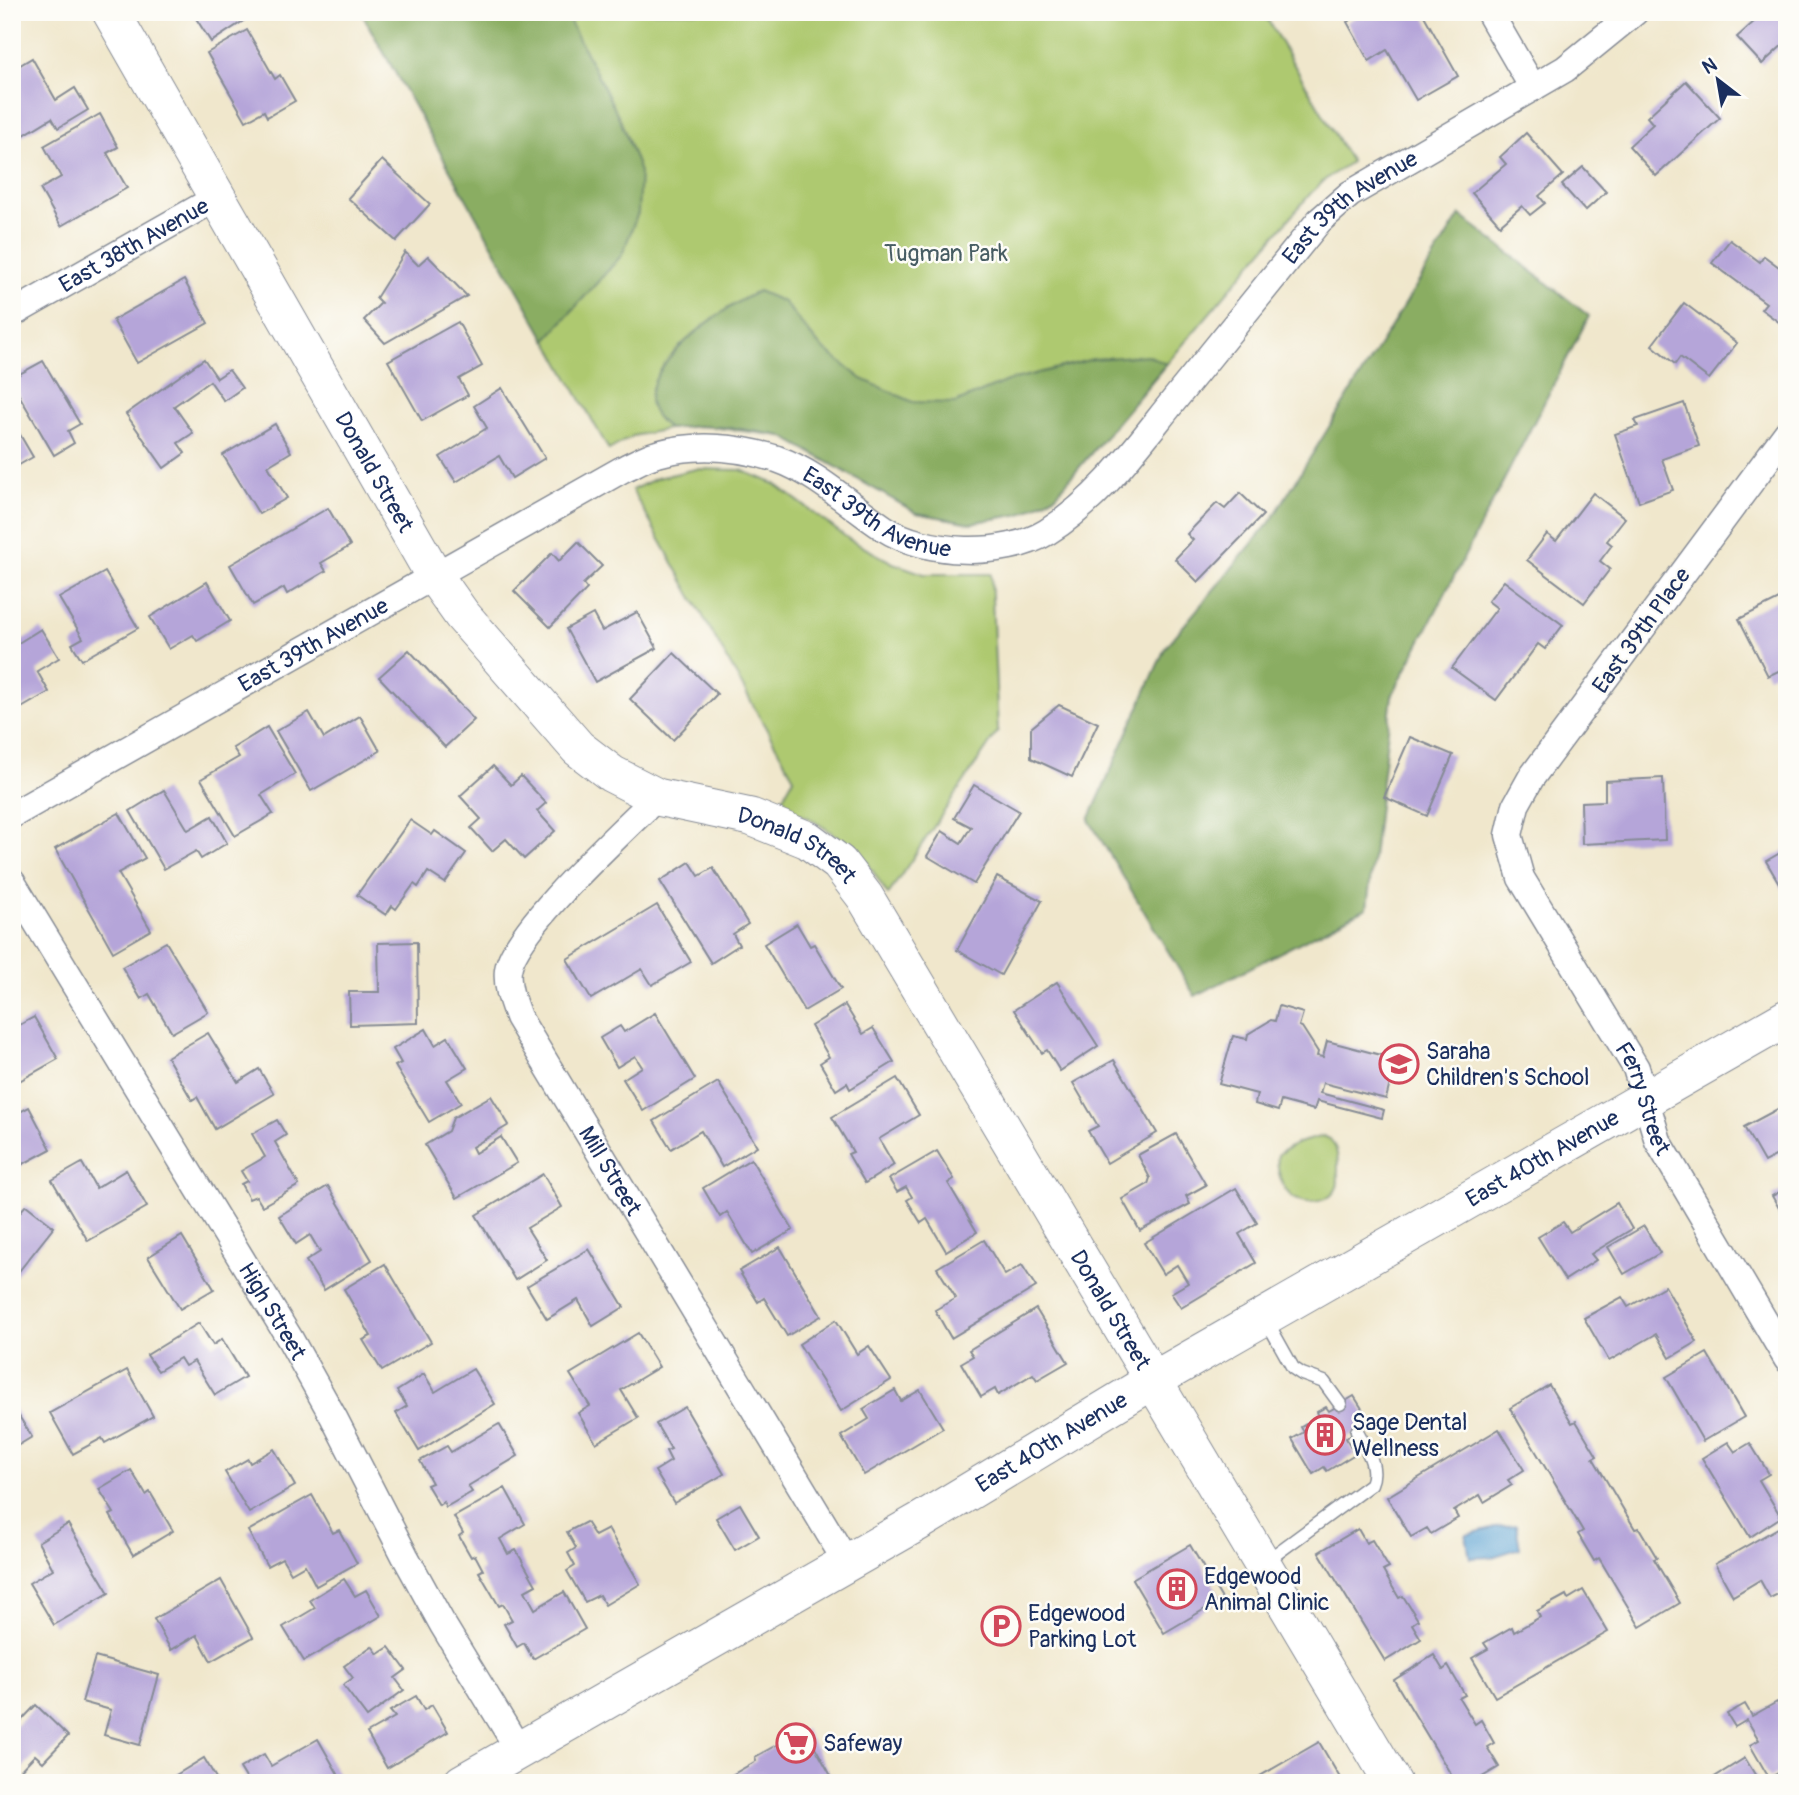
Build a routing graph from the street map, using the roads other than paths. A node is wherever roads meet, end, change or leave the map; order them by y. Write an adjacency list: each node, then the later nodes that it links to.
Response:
1 (111, 12): 5 (street, Donald Street)
2 (1489, 12): 4 (street)
3 (1635, 12): 4 (street, East 39th Avenue)
4 (1533, 88): 8 (street, East 39th Avenue)
5 (218, 197): 6 (street, East 38th Avenue); 8 (street, Donald Street)
6 (12, 314)
7 (1787, 433): 11 (street, East 39th Place)
8 (435, 577): 9 (street, Donald Street); 10 (street, East 39th Avenue)
9 (657, 797): 17 (street, Donald Street); 20 (street, Mill Street)
10 (12, 815)
11 (1509, 835): 14 (street, Ferry Street)
12 (12, 882): 22 (street, High Street)
13 (1787, 1018): 14 (street, East 40th Avenue)
14 (1645, 1100): 15 (street, East 40th Avenue); 16 (street, Ferry Street)
15 (1265, 1317): 17 (street, East 40th Avenue); 18 (lane)
16 (1787, 1359)
17 (1152, 1381): 20 (street, East 40th Avenue); 21 (street, Donald Street)
18 (1340, 1404)
19 (1357, 1431): 21 (lane)
20 (847, 1563): 22 (street, East 40th Avenue)
21 (1262, 1564): 24 (street, Donald Street)
22 (519, 1750): 23 (street, East 40th Avenue)
23 (462, 1783)
24 (1393, 1783)

